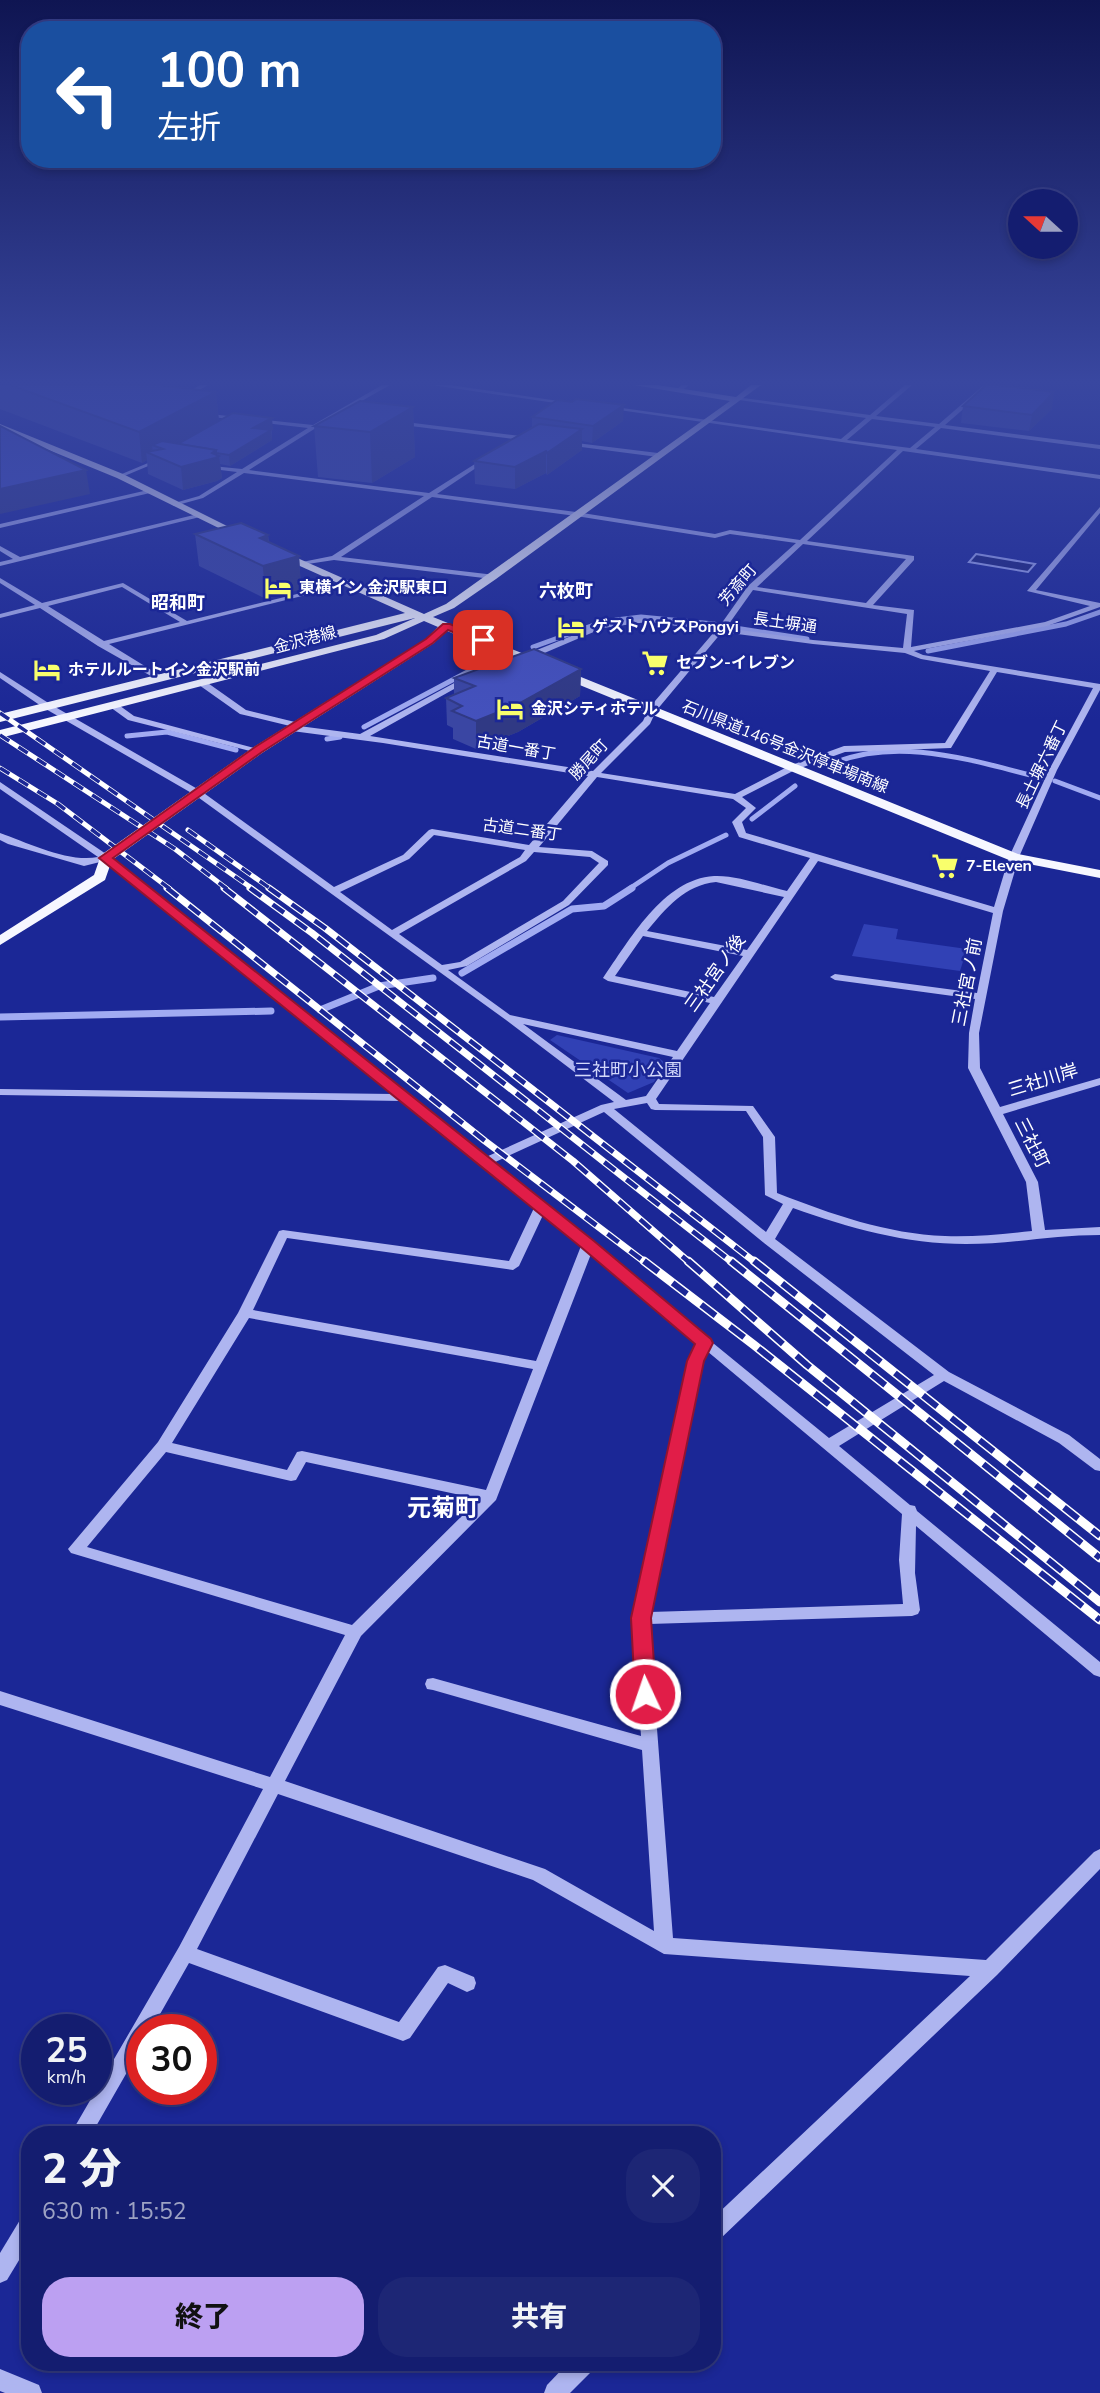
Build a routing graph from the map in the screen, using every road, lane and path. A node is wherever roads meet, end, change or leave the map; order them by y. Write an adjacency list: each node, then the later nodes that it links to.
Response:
1 (128, 497): 12 (street)
2 (158, 497): 8 (main road)
3 (201, 497): 8 (street)
4 (428, 497): 17 (street)
5 (434, 497): 10 (street)
6 (600, 497): 10 (main road, 金沢港線)
7 (850, 497): 13 (street, 芳斎町)
8 (174, 504): 11 (main road)
9 (1100, 509): 25 (street)
10 (576, 514): 13 (street); 21 (main road, 金沢港線)
11 (198, 516): 14 (main road); 18 (street)
12 (0, 526)
13 (802, 541): 24 (street, 芳斎町); 27 (street)
14 (255, 542)
15 (267, 547): 19 (main road, 石川県道146号金沢停車場南線)
16 (0, 548): 18 (street)
17 (334, 558): 19 (street); 21 (street)
18 (19, 559): 20 (street)
19 (301, 563): 23 (main road, 石川県道146号金沢停車場南線)
20 (0, 564)
21 (492, 577): 29 (main road, 金沢港線)
22 (0, 580): 26 (street)
23 (346, 584): 29 (main road, 石川県道146号金沢停車場南線); 30 (street)
24 (751, 588): 27 (street); 32 (street, 芳斎町)
25 (1099, 605): 34 (street)
26 (41, 606): 28 (street); 30 (street); 33 (street)
27 (868, 606): 34 (street)
28 (0, 616)
29 (421, 616): 31 (main road, 石川県道146号金沢停車場南線); 40 (main road, 金沢港線); 41 (main road, 金沢港線)
30 (186, 623): 33 (street)
31 (446, 626): 35 (main road, 石川県道146号金沢停車場南線); 50 (main road)
32 (722, 628): 34 (street, 長土塀通); 35 (street, 長土塀通); 47 (street, 勝尾町)
33 (102, 644): 40 (street)
34 (907, 650): 37 (street, 長土塀通)
35 (526, 658): 36 (street, 長土塀通); 47 (main road, 石川県道146号金沢停車場南線)
36 (506, 663)
37 (995, 669): 42 (street, 長土塀通); 54 (street)
38 (0, 674): 45 (street)
39 (474, 674): 52 (street)
40 (158, 678): 45 (main road, 金沢港線)
41 (202, 683): 43 (main road, 金沢港線); 50 (street, 古道一番丁)
42 (1099, 687): 44 (street, 長土塀六番丁)
43 (113, 705): 48 (main road, 金沢港線); 53 (street)
44 (1087, 705): 46 (street); 63 (street, 長土塀六番丁)
45 (47, 706): 48 (street); 49 (main road, 金沢港線)
46 (1100, 707)
47 (653, 710): 54 (main road, 石川県道146号金沢停車場南線); 55 (street, 勝尾町)
48 (67, 716): 51 (main road, 金沢港線); 57 (street)
49 (0, 718)
50 (294, 726): 52 (street, 古道一番丁); 53 (main road)
51 (0, 734)
52 (362, 737): 55 (street, 古道一番丁)
53 (258, 750): 57 (main road)
54 (792, 768): 58 (street); 63 (main road, 石川県道146号金沢停車場南線)
55 (593, 776): 58 (street, 古道一番丁); 62 (street, 勝尾町)
56 (1, 786): 64 (street)
57 (198, 793): 64 (main road); 67 (street)
58 (736, 797): 65 (street)
59 (0, 836): 60 (street)
60 (11, 842): 61 (street); 64 (street)
61 (0, 848)
62 (534, 849): 67 (street, 古道二番丁); 71 (street, 勝尾町); 74 (street, 古道二番丁)
63 (1014, 857): 66 (main road, 石川県道146号金沢停車場南線); 69 (street, 三社宮ノ前)
64 (106, 858): 72 (main road); 82 (street)
65 (815, 858): 68 (street, 三社宮ノ後); 69 (street)
66 (1100, 874)
67 (333, 891): 71 (street)
68 (790, 895): 70 (street); 73 (street, 三社宮ノ後)
69 (998, 911): 76 (street, 三社宮ノ前)
70 (641, 933): 73 (street); 77 (street)
71 (391, 934): 74 (street)
72 (0, 941)
73 (749, 954): 77 (street, 三社宮ノ後)
74 (440, 969): 78 (street)
75 (835, 977): 76 (street)
76 (981, 997): 86 (street, 三社宮ノ前)
77 (716, 1001): 79 (street, 三社宮ノ後)
78 (506, 1017): 79 (street); 84 (street)
79 (679, 1055): 83 (street, 三社宮ノ後)
80 (1100, 1081): 86 (street, 三社川岸)
81 (0, 1092): 82 (street)
82 (402, 1098): 87 (street)
83 (652, 1103): 84 (street); 88 (street)
84 (624, 1104): 85 (street)
85 (605, 1107): 87 (street); 92 (street)
86 (996, 1112): 91 (street, 三社町)
87 (484, 1163): 89 (street)
88 (790, 1203): 91 (street); 92 (street)
89 (540, 1208): 93 (street); 94 (street)
90 (1100, 1231): 91 (street)
91 (1039, 1233)
92 (768, 1240): 97 (street)
93 (588, 1245): 95 (street); 96 (street)
94 (245, 1313): 96 (street); 99 (street)
95 (704, 1343): 98 (street); 103 (street)
96 (540, 1366): 101 (street)
97 (944, 1375): 98 (street); 100 (street)
98 (829, 1445): 102 (street)
99 (163, 1446): 101 (street); 104 (street)
100 (1100, 1466)
101 (491, 1496): 104 (street)
102 (910, 1510): 103 (street); 105 (street)
103 (641, 1618): 108 (street)
104 (355, 1632): 109 (street)
105 (1100, 1671)
106 (433, 1684): 108 (street)
107 (0, 1698): 109 (street)
108 (648, 1745): 111 (street)
109 (274, 1785): 111 (street); 112 (street)
110 (1100, 1857): 113 (street)
111 (664, 1946): 113 (street)
112 (186, 1953): 114 (street); 115 (street)
113 (990, 1969): 116 (street)
114 (467, 1983)
115 (85, 2126)
116 (721, 2225)
117 (21, 2237): 118 (street)
118 (0, 2273)
119 (576, 2371): 122 (street)
120 (0, 2381): 121 (street)
121 (31, 2393)
122 (555, 2393)

